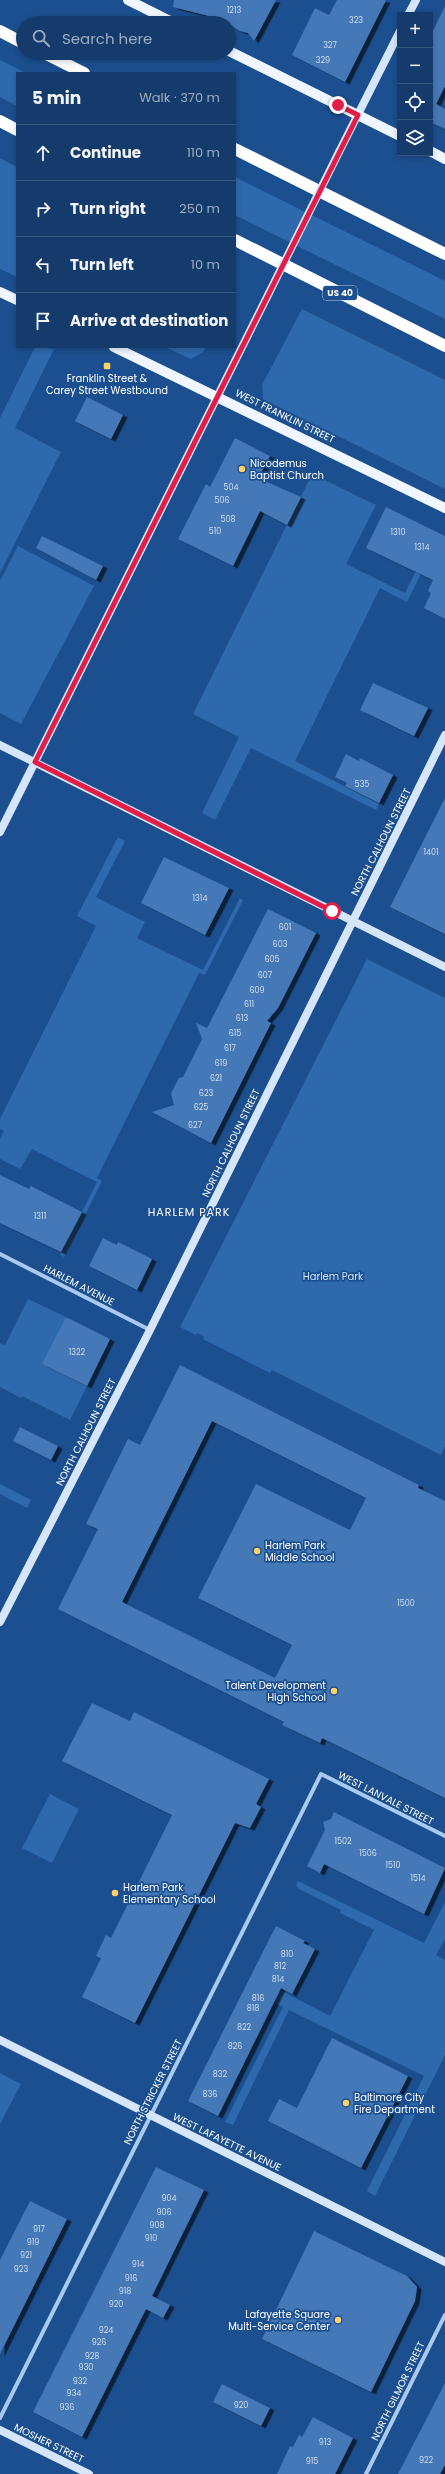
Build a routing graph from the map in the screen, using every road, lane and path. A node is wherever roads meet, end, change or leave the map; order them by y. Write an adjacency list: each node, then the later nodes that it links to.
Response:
1 (128, 0): 4 (main road)
2 (416, 0): 3 (main road)
3 (410, 12)
4 (160, 16)
5 (0, 31): 7 (highway)
6 (397, 37): 11 (main road)
7 (16, 39)
8 (236, 54): 11 (main road)
9 (58, 60): 10 (highway)
10 (82, 72)
11 (358, 115): 14 (main road); 24 (main road, bridge)
12 (0, 121): 13 (highway)
13 (16, 129)
14 (397, 134)
15 (236, 150): 19 (highway)
16 (433, 153): 17 (main road)
17 (445, 159)
18 (236, 241): 22 (highway, US 40)
19 (445, 254)
20 (0, 292): 21 (main road)
21 (16, 300)
22 (445, 346)
23 (116, 348): 24 (main road, WEST FRANKLIN STREET)
24 (217, 397): 25 (main road, WEST FRANKLIN STREET); 28 (main road)
25 (445, 508)
26 (445, 735): 30 (main road, NORTH CALHOUN STREET)
27 (0, 745): 28 (main road)
28 (35, 762): 29 (main road); 30 (main road)
29 (0, 832)
30 (352, 921): 31 (main road); 33 (main road, NORTH CALHOUN STREET)
31 (445, 967)
32 (0, 1254): 33 (street, HARLEM AVENUE)
33 (150, 1330): 34 (main road, NORTH CALHOUN STREET)
34 (2, 1613): 35 (main road, NORTH CALHOUN STREET)
35 (0, 1622)
36 (321, 1774): 37 (street, WEST LANVALE STREET); 39 (street, NORTH STRICKER STREET)
37 (445, 1836)
38 (0, 2040): 39 (main road, WEST LAFAYETTE AVENUE)
39 (150, 2115): 40 (main road, WEST LAFAYETTE AVENUE); 42 (street, NORTH STRICKER STREET)
40 (445, 2262)
41 (445, 2315): 45 (street, NORTH GILMOR STREET)
42 (0, 2418)
43 (0, 2430): 44 (main road, MOSHER STREET)
44 (89, 2474)
45 (366, 2474)

